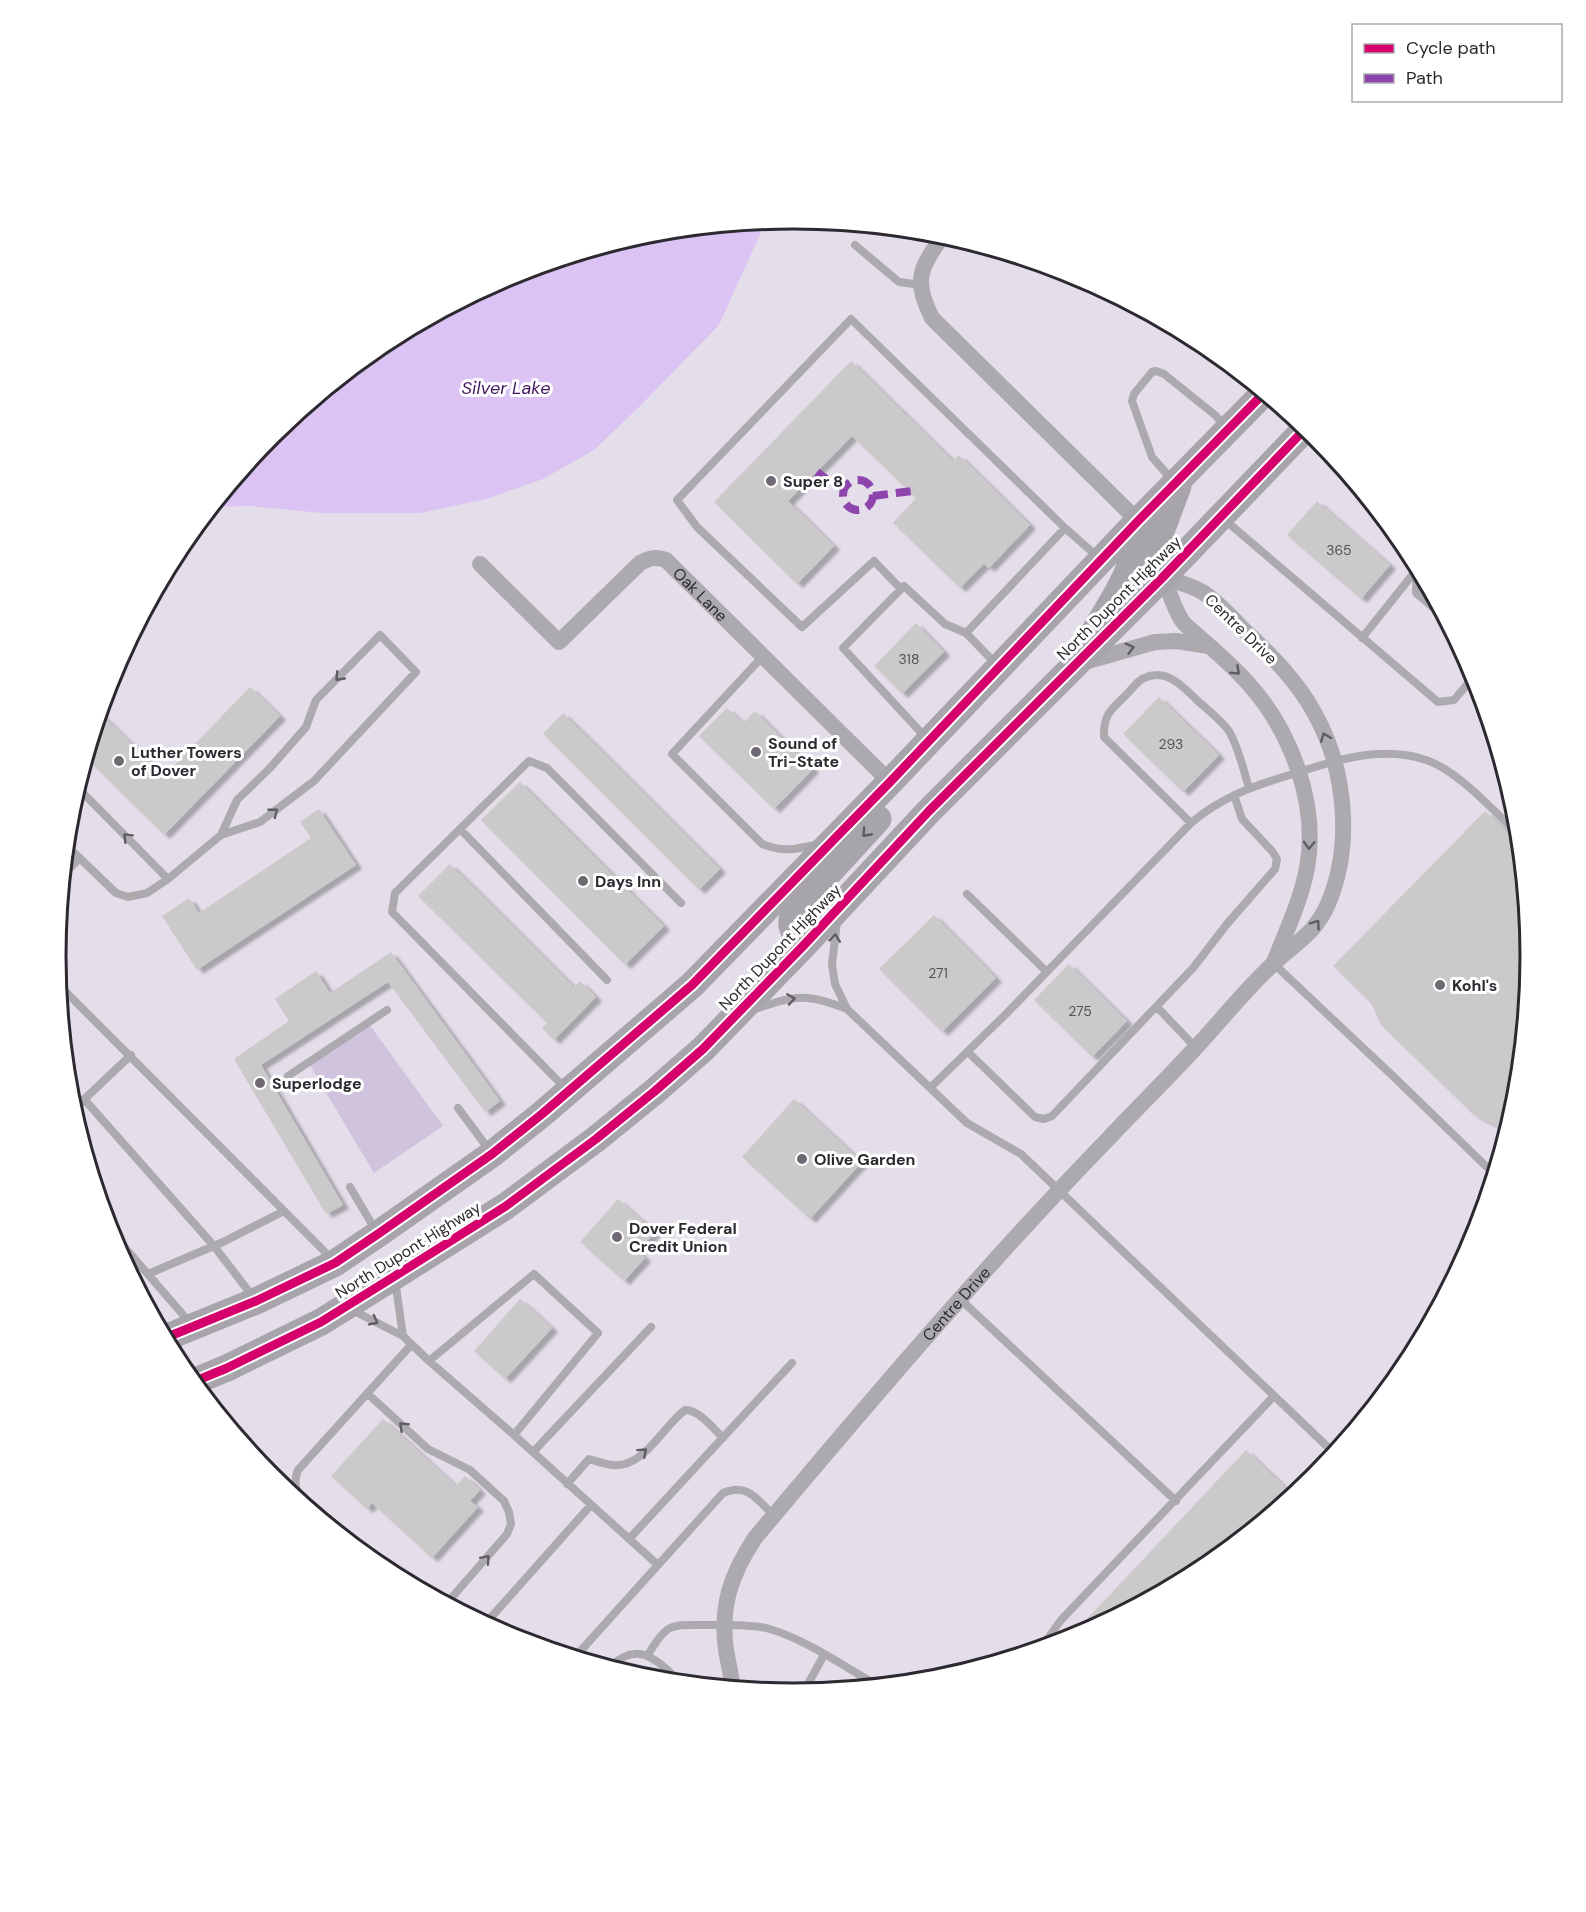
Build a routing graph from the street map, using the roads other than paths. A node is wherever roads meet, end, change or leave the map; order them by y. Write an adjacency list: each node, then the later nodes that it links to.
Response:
1 (938, 244): 3 (street)
2 (855, 245): 3 (lane)
3 (921, 285): 9 (street)
4 (1259, 398): 5 (highway, North Dupont Highway)
5 (1228, 429): 7 (highway, North Dupont Highway); 7 (lane)
6 (1300, 435): 8 (highway, North Dupont Highway)
7 (1179, 479): 9 (highway, North Dupont Highway); 14 (highway)
8 (1221, 517): 14 (highway, North Dupont Highway); 19 (lane)
9 (1137, 521): 11 (highway, North Dupont Highway); 22 (highway)
10 (1065, 528): 11 (lane); 16 (lane); 18 (lane)
11 (1101, 560): 23 (highway, North Dupont Highway)
12 (480, 564): 21 (street, Oak Lane)
13 (1412, 575): 19 (lane)
14 (1163, 577): 20 (street, Centre Drive); 22 (highway, North Dupont Highway); 26 (street, Centre Drive, one-way to 14)
15 (1416, 583): 17 (lane)
16 (901, 589): 18 (lane); 25 (lane)
17 (1429, 604)
18 (966, 633): 23 (lane)
19 (1362, 638): 24 (lane)
20 (1209, 646): 22 (street, one-way to 20); 27 (street, Centre Drive, one-way to 27)
21 (763, 657): 28 (street, Oak Lane); 36 (lane)
22 (1074, 665): 43 (highway, North Dupont Highway)
23 (999, 667): 25 (highway, North Dupont Highway)
24 (1467, 684)
25 (929, 741): 28 (highway, North Dupont Highway)
26 (1334, 761): 27 (lane); 33 (lane); 45 (street, Centre Drive, one-way to 26)
27 (1298, 772): 29 (lane); 45 (street, Centre Drive, one-way to 45)
28 (890, 782): 36 (highway, North Dupont Highway); 44 (highway, one-way to 44)
29 (1250, 788): 31 (lane); 32 (lane)
30 (85, 795): 40 (lane, one-way to 30)
31 (1234, 795): 32 (lane); 49 (lane)
32 (1191, 823): 46 (lane)
33 (1508, 825)
34 (460, 829): 42 (lane); 47 (lane); 58 (lane)
35 (221, 835): 35 (lane, one-way to 35); 40 (lane)
36 (832, 841): 58 (highway, North Dupont Highway)
37 (74, 852): 38 (lane)
38 (80, 858): 39 (lane); 40 (lane)
39 (72, 866)
40 (168, 879)
41 (967, 894): 46 (lane)
42 (681, 903)
43 (840, 906): 44 (highway, North Dupont Highway); 50 (lane, one-way to 43)
44 (804, 945): 52 (highway, North Dupont Highway)
45 (1273, 963): 53 (street, Centre Drive); 63 (lane)
46 (1046, 971): 54 (lane)
47 (607, 980)
48 (68, 993): 55 (lane)
49 (1157, 1007): 53 (lane); 54 (lane)
50 (847, 1009): 52 (lane, one-way to 50); 57 (lane)
51 (387, 1010): 56 (lane)
52 (735, 1015): 72 (highway, North Dupont Highway)
53 (1196, 1048): 65 (street, Centre Drive)
54 (968, 1052): 57 (lane)
55 (131, 1055): 59 (lane); 66 (lane)
56 (288, 1076)
57 (930, 1088): 65 (lane)
58 (568, 1092): 62 (highway, North Dupont Highway)
59 (84, 1099): 60 (lane); 68 (lane)
60 (81, 1102)
61 (458, 1108): 62 (lane)
62 (492, 1154): 67 (highway, North Dupont Highway)
63 (1488, 1168)
64 (350, 1187): 67 (lane)
65 (1059, 1190): 73 (street, Centre Drive); 86 (lane)
66 (284, 1211): 68 (lane); 70 (lane)
67 (378, 1234): 70 (highway, North Dupont Highway)
68 (214, 1246): 71 (lane); 74 (lane)
69 (130, 1253): 71 (lane)
70 (335, 1263): 74 (highway, North Dupont Highway)
71 (148, 1274): 76 (lane)
72 (395, 1276): 75 (highway, North Dupont Highway); 79 (lane)
73 (960, 1299): 93 (lane); 95 (street, Centre Drive)
74 (256, 1301): 76 (highway, North Dupont Highway)
75 (346, 1306): 79 (lane, one-way to 79); 84 (highway, North Dupont Highway)
76 (194, 1327): 78 (highway, North Dupont Highway); 80 (highway)
77 (651, 1327): 90 (lane)
78 (173, 1335)
79 (403, 1336): 81 (lane)
80 (176, 1340)
81 (411, 1345): 82 (lane); 85 (lane)
82 (429, 1361): 87 (lane); 87 (lane)
83 (792, 1364): 88 (lane)
84 (202, 1378)
85 (368, 1394): 92 (lane); 98 (lane, one-way to 85)
86 (1274, 1396): 89 (lane); 93 (lane)
87 (513, 1435): 90 (lane)
88 (723, 1438): 91 (lane, one-way to 88); 96 (lane)
89 (1328, 1448)
90 (533, 1452): 91 (lane)
91 (567, 1484): 94 (lane)
92 (295, 1485)
93 (1176, 1501): 101 (lane)
94 (591, 1505): 96 (lane); 99 (lane)
95 (774, 1516): 97 (lane); 100 (street, Centre Drive)
96 (629, 1539): 97 (lane)
97 (658, 1565): 102 (lane)
98 (452, 1598)
99 (491, 1617)
100 (725, 1625): 103 (lane); 104 (lane); 108 (street, Centre Drive)
101 (1050, 1636)
102 (581, 1651)
103 (648, 1655): 105 (lane); 106 (lane)
104 (824, 1655): 107 (lane); 109 (lane)
105 (617, 1661)
106 (669, 1672)
107 (865, 1679)
108 (731, 1680)
109 (808, 1682)

